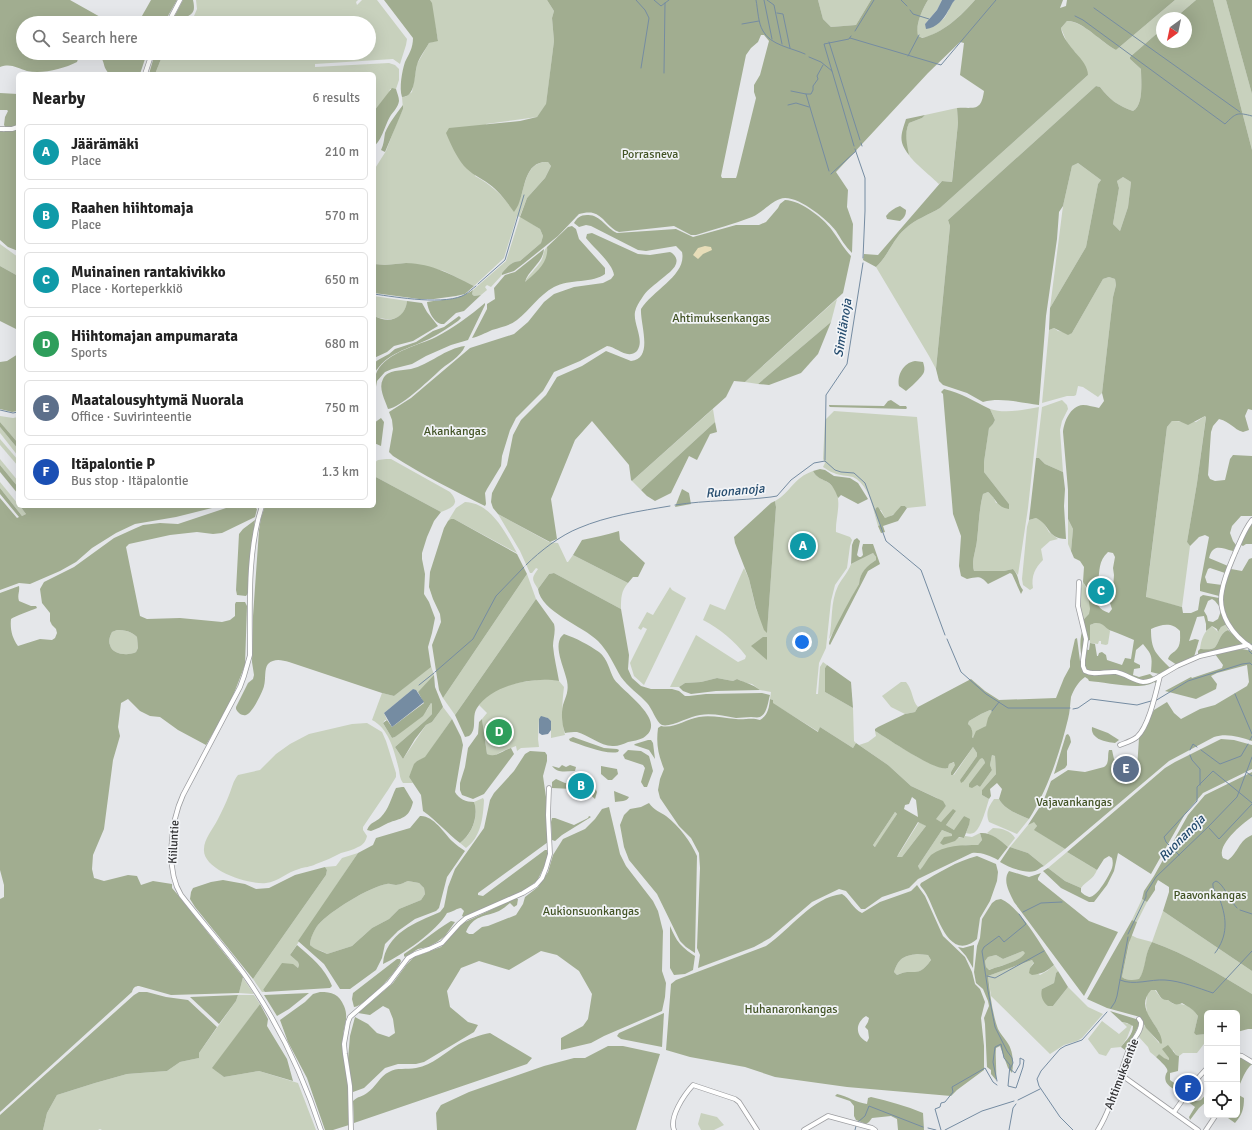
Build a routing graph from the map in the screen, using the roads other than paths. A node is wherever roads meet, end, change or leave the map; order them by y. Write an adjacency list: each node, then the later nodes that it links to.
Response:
1 (180, 0): 2 (street)
2 (172, 16)
3 (150, 60): 4 (street)
4 (146, 72)
5 (16, 128): 6 (street)
6 (0, 129)
7 (261, 508): 23 (street, Kiiluntie)
8 (1252, 520): 10 (street)
9 (1079, 582): 12 (street)
10 (1248, 645): 11 (street); 12 (street)
11 (1252, 648)
12 (1160, 676): 13 (street)
13 (1120, 745)
14 (549, 788): 24 (street)
15 (1139, 1019): 19 (street, Ahtimuksentie)
16 (1240, 1056): 17 (street)
17 (1252, 1062)
18 (1204, 1072): 20 (street)
19 (1120, 1074): 20 (street); 28 (street, Ahtimuksentie)
20 (1174, 1112): 29 (street)
21 (1214, 1118): 30 (street)
22 (873, 1129): 27 (street)
23 (321, 1130)
24 (351, 1130)
25 (674, 1130): 26 (street)
26 (757, 1130)
27 (804, 1130)
28 (1098, 1130)
29 (1198, 1130)
30 (1206, 1130)

